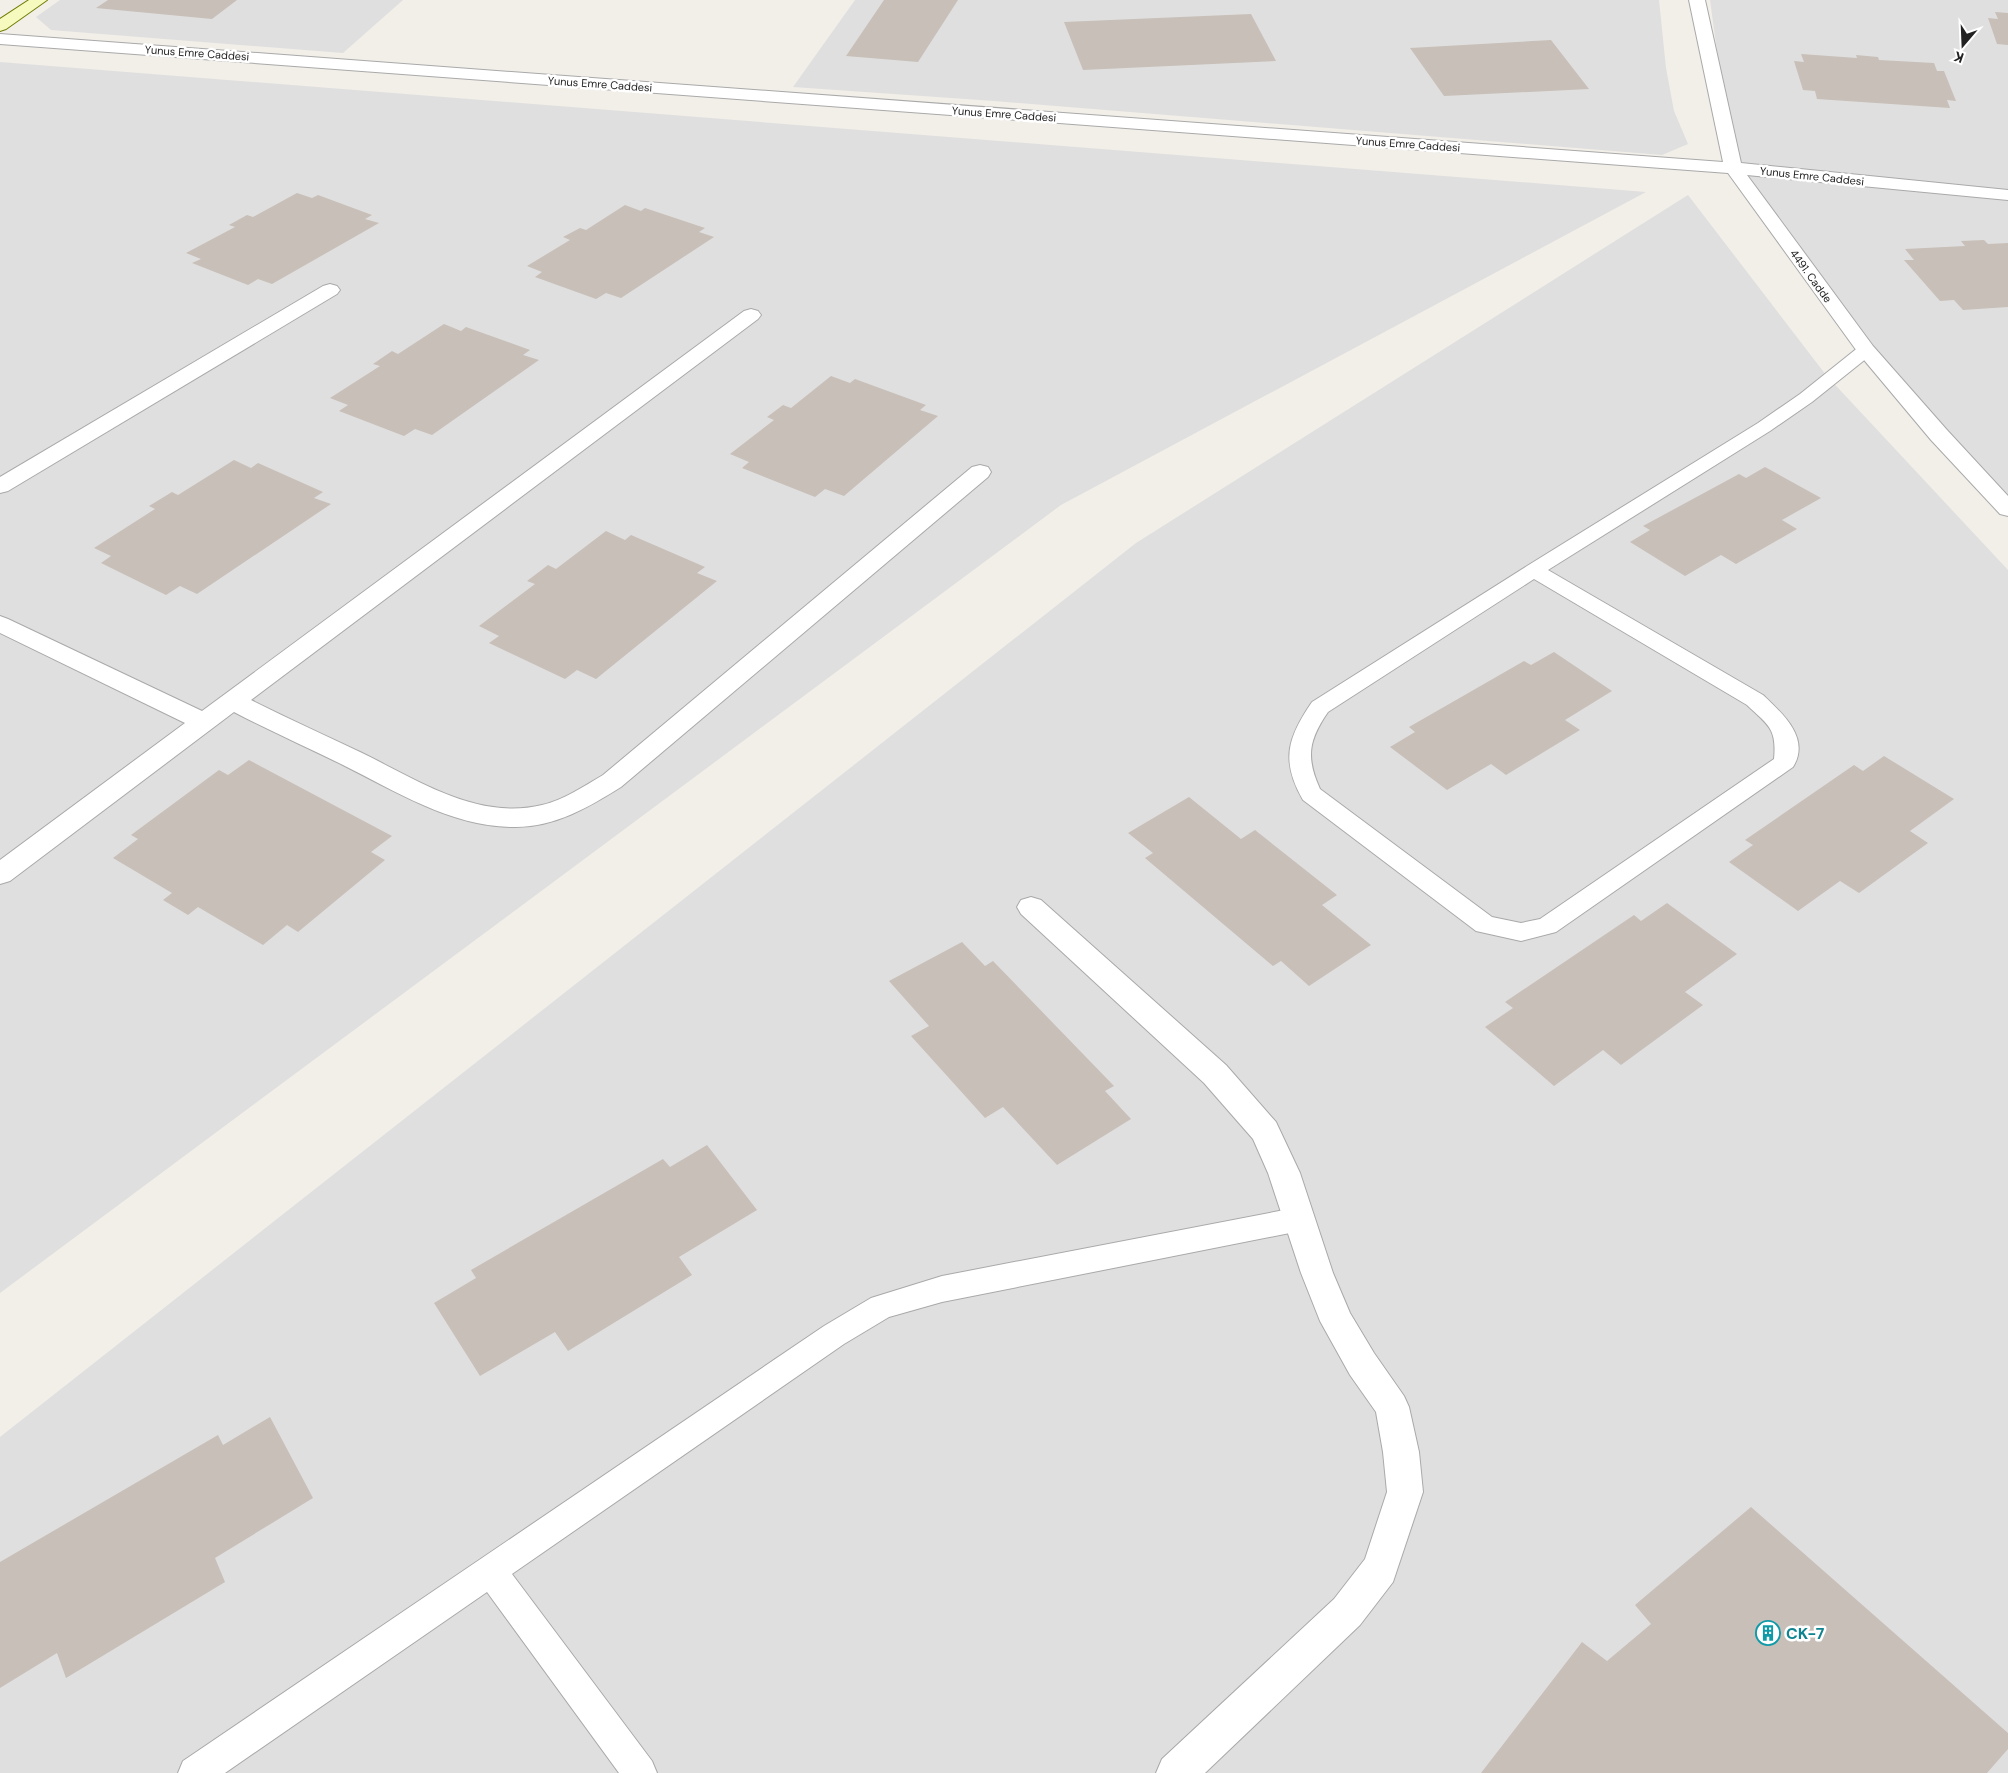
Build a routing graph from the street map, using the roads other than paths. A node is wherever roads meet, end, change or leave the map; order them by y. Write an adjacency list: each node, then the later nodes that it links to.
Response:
1 (39, 0): 3 (street)
2 (1697, 0): 5 (street, 4491. Cadde)
3 (0, 26)
4 (0, 39): 5 (street, Yunus Emre Caddesi)
5 (1733, 168): 6 (street, Yunus Emre Caddesi); 9 (street, 4491. Cadde)
6 (2008, 195)
7 (330, 290): 11 (street)
8 (751, 315): 15 (street)
9 (1866, 350): 12 (street, 4491. Cadde); 13 (lane)
10 (980, 472): 15 (street)
11 (0, 486)
12 (2008, 509)
13 (1534, 570): 13 (lane)
14 (0, 624): 16 (street)
15 (232, 702): 16 (street)
16 (204, 722): 17 (street)
17 (0, 874)
18 (1031, 907): 19 (street)
19 (1300, 1219): 20 (lane); 23 (street)
20 (490, 1570): 21 (lane); 22 (lane)
21 (195, 1773)
22 (640, 1773)
23 (1176, 1773)

